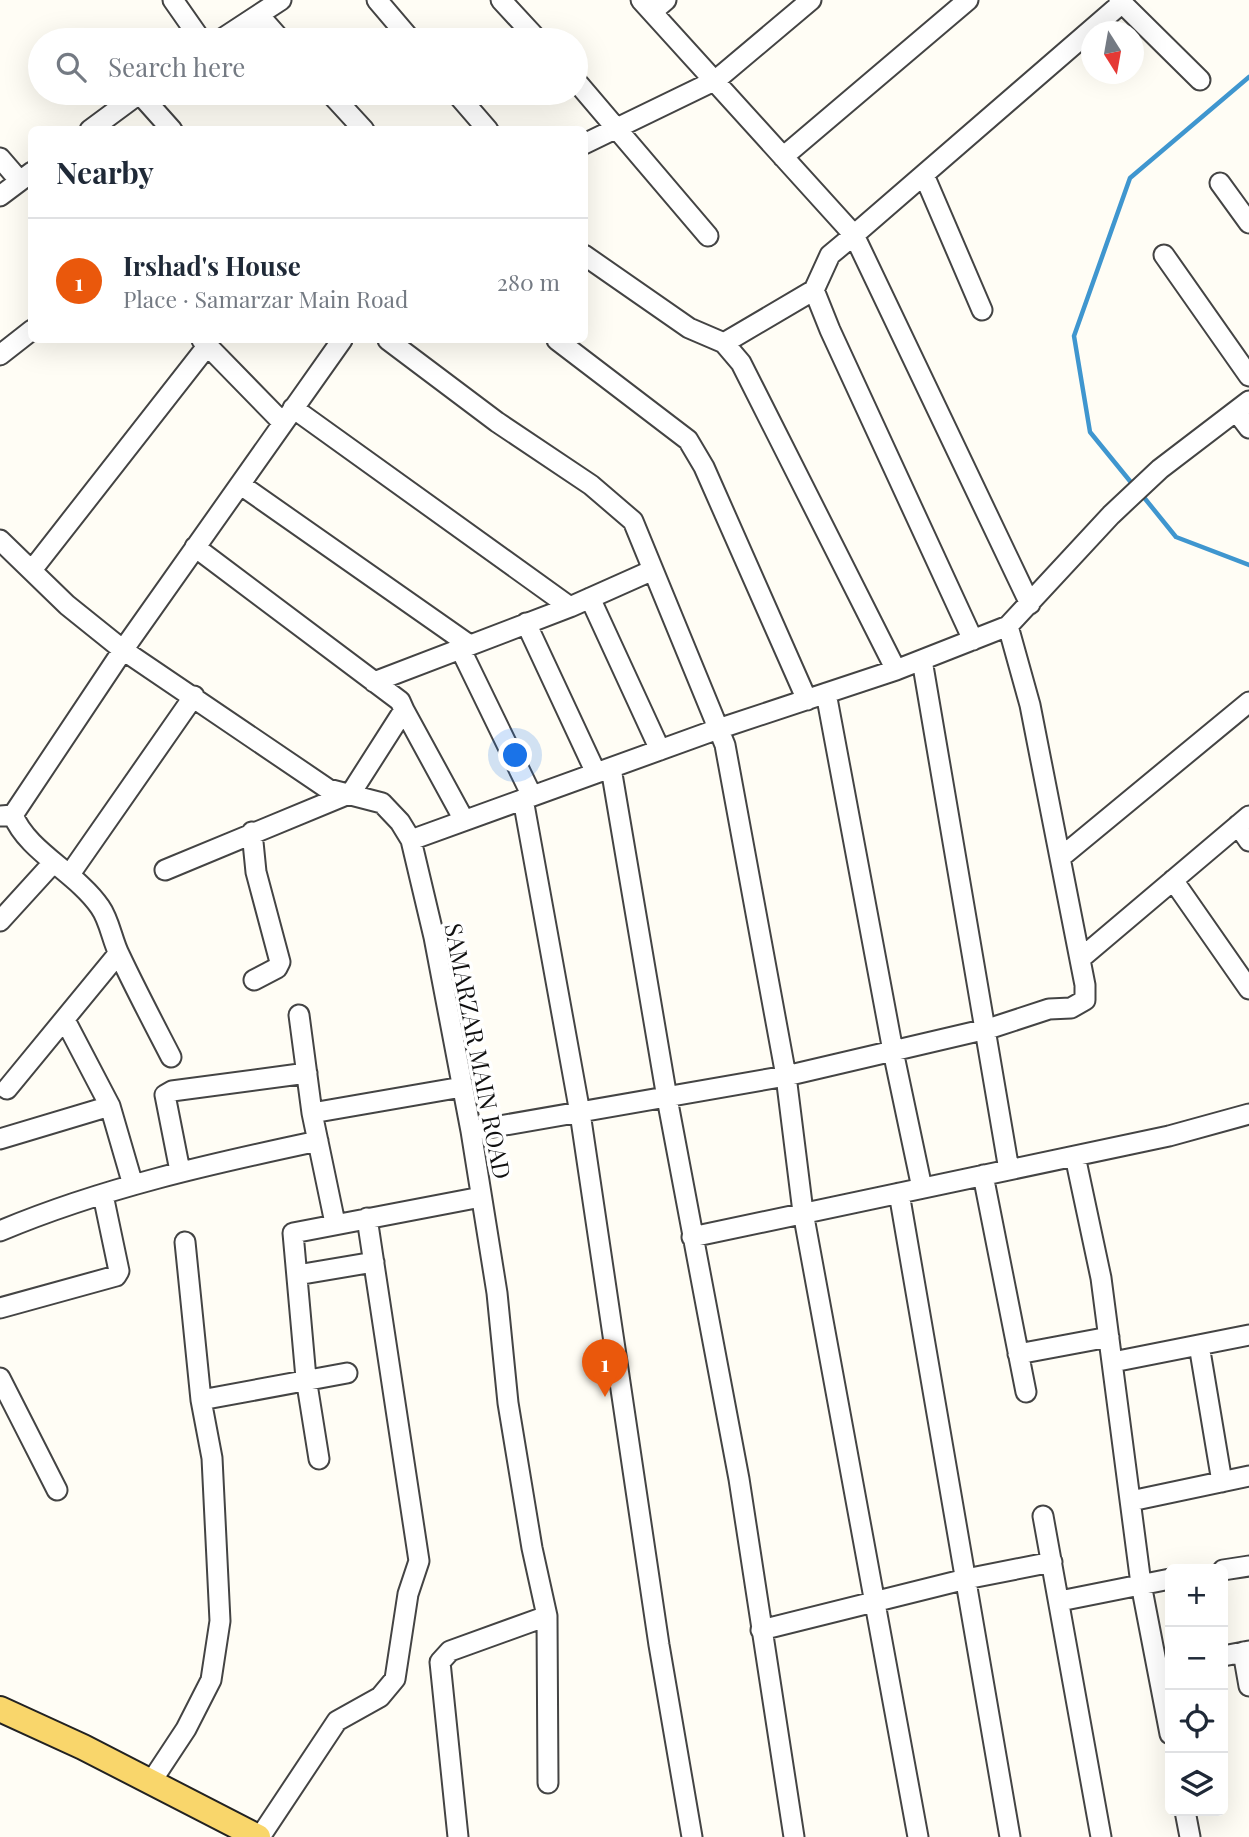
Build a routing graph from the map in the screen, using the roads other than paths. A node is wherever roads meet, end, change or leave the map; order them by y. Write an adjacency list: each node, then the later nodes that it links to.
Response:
1 (173, 0): 10 (street)
2 (281, 0): 9 (street)
3 (377, 0): 13 (street)
4 (501, 0): 14 (street)
5 (811, 0): 15 (street)
6 (968, 0): 28 (street)
7 (1120, 1): 16 (street); 30 (street)
8 (653, 4): 15 (street)
9 (258, 15): 11 (street); 12 (street)
10 (193, 28)
11 (238, 28)
12 (270, 28)
13 (401, 28)
14 (527, 28)
15 (716, 80): 26 (street); 28 (street)
16 (1200, 80)
17 (588, 94): 26 (street)
18 (123, 105): 22 (street)
19 (150, 105): 23 (street)
20 (341, 105): 24 (street)
21 (466, 105): 25 (street)
22 (95, 126)
23 (168, 126)
24 (360, 126)
25 (485, 126)
26 (618, 128): 27 (street); 36 (street)
27 (588, 142)
28 (783, 157): 35 (street)
29 (0, 158): 31 (street)
30 (924, 174): 35 (street); 40 (street)
31 (25, 176): 33 (street)
32 (1220, 183): 34 (street)
33 (0, 196)
34 (1249, 223)
35 (854, 235): 39 (street); 59 (street)
36 (708, 236)
37 (1164, 255): 49 (street)
38 (588, 258): 47 (street)
39 (814, 290): 47 (street); 63 (street)
40 (982, 310)
41 (28, 333): 48 (street)
42 (204, 343): 56 (street)
43 (206, 343): 51 (street)
44 (340, 343): 51 (street)
45 (392, 343): 57 (street)
46 (561, 343): 70 (street)
47 (724, 343): 67 (street)
48 (0, 355)
49 (1249, 376)
50 (1242, 406): 52 (street); 59 (street)
51 (288, 416): 53 (street); 60 (street)
52 (1249, 428)
53 (241, 485): 55 (street); 64 (street)
54 (0, 540): 56 (street, SAMARZAR MAIN ROAD)
55 (195, 547): 65 (street); 68 (street)
56 (32, 570): 65 (street, SAMARZAR MAIN ROAD)
57 (653, 570): 58 (street); 73 (street)
58 (590, 598): 60 (street); 74 (street)
59 (1030, 604): 62 (street)
60 (570, 607): 61 (street)
61 (526, 623): 64 (street); 75 (street)
62 (1008, 626): 63 (street); 83 (street)
63 (973, 640): 66 (street)
64 (464, 646): 68 (street); 77 (street)
65 (123, 650): 69 (street, SAMARZAR MAIN ROAD); 78 (street)
66 (922, 660): 67 (street); 95 (street)
67 (896, 670): 70 (street)
68 (374, 682): 72 (street)
69 (194, 696): 76 (street, SAMARZAR MAIN ROAD); 86 (street)
70 (817, 697): 73 (street); 96 (street)
71 (1249, 702): 83 (street)
72 (404, 710): 76 (street); 79 (street)
73 (719, 729): 74 (street); 99 (street)
74 (660, 750): 75 (street)
75 (603, 770): 77 (street); 102 (street)
76 (351, 793): 81 (street); 82 (street, SAMARZAR MAIN ROAD)
77 (527, 798): 79 (street); 105 (street)
78 (6, 815): 84 (street)
79 (464, 820): 82 (street)
80 (1245, 828): 87 (street)
81 (252, 832): 85 (street); 91 (street)
82 (411, 839): 100 (street, SAMARZAR MAIN ROAD)
83 (1060, 858): 90 (street)
84 (52, 864): 86 (street); 88 (street)
85 (164, 870)
86 (71, 874): 89 (street)
87 (1173, 880): 90 (street); 92 (street)
88 (0, 921)
89 (118, 954): 94 (street); 97 (street)
90 (1080, 959): 95 (street)
91 (254, 980)
92 (1249, 989)
93 (299, 1015): 98 (street)
94 (65, 1020): 101 (street); 103 (street)
95 (985, 1030): 96 (street); 111 (street)
96 (893, 1051): 99 (street); 115 (street)
97 (171, 1057)
98 (307, 1073): 104 (street); 112 (street)
99 (786, 1076): 102 (street); 119 (street)
100 (461, 1087): 104 (street); 107 (street, SAMARZAR MAIN ROAD)
101 (7, 1089)
102 (667, 1098): 105 (street); 123 (street)
103 (110, 1106): 108 (street); 114 (street)
104 (312, 1113): 109 (street)
105 (580, 1113): 107 (street); 165 (street)
106 (1249, 1114): 110 (street)
107 (471, 1131): 118 (street, SAMARZAR MAIN ROAD)
108 (0, 1139)
109 (318, 1141): 112 (street); 121 (street)
110 (1075, 1156): 111 (street); 129 (street)
111 (1009, 1170): 113 (street)
112 (180, 1171): 114 (street)
113 (983, 1175): 115 (street); 131 (street)
114 (132, 1185): 117 (street)
115 (922, 1188): 116 (street)
116 (899, 1193): 119 (street); 147 (street)
117 (103, 1195): 122 (street); 127 (street)
118 (481, 1197): 120 (street); 152 (street, SAMARZAR MAIN ROAD)
119 (803, 1212): 123 (street); 151 (street)
120 (367, 1218): 121 (street); 125 (street)
121 (335, 1223): 126 (street)
122 (0, 1231)
123 (692, 1237): 153 (street)
124 (185, 1242): 137 (street)
125 (374, 1262): 126 (street); 163 (street)
126 (297, 1275): 135 (street)
127 (0, 1308)
128 (1249, 1335): 130 (street)
129 (1110, 1337): 131 (street); 132 (street)
130 (1199, 1345): 132 (street); 140 (street)
131 (1018, 1354): 136 (street)
132 (1113, 1362): 142 (street)
133 (346, 1373): 135 (street)
134 (0, 1378): 141 (street)
135 (306, 1378): 137 (street); 138 (street)
136 (1026, 1392)
137 (201, 1399): 160 (street)
138 (319, 1459)
139 (1249, 1476): 140 (street)
140 (1222, 1482): 142 (street)
141 (57, 1490)
142 (1132, 1501): 149 (street)
143 (1043, 1516): 144 (street)
144 (1052, 1562): 147 (street); 150 (street)
145 (1249, 1566): 146 (street)
146 (1228, 1569)
147 (966, 1578): 151 (street); 168 (street)
148 (1165, 1580): 149 (street)
149 (1141, 1584): 150 (street); 156 (street)
150 (1060, 1601): 169 (street)
151 (875, 1602): 153 (street); 167 (street)
152 (547, 1616): 161 (street, SAMARZAR MAIN ROAD); 164 (street)
153 (761, 1630): 166 (street)
154 (1246, 1652): 155 (street); 157 (street)
155 (1228, 1655)
156 (1164, 1665): 158 (street)
157 (1249, 1686)
158 (1166, 1690)
159 (0, 1709): 160 (main road)
160 (151, 1782): 163 (main road)
161 (548, 1783)
162 (1186, 1816): 170 (street)
163 (259, 1837)
164 (458, 1837)
165 (692, 1837)
166 (794, 1837)
167 (918, 1837)
168 (1010, 1837)
169 (1101, 1837)
170 (1190, 1837)

